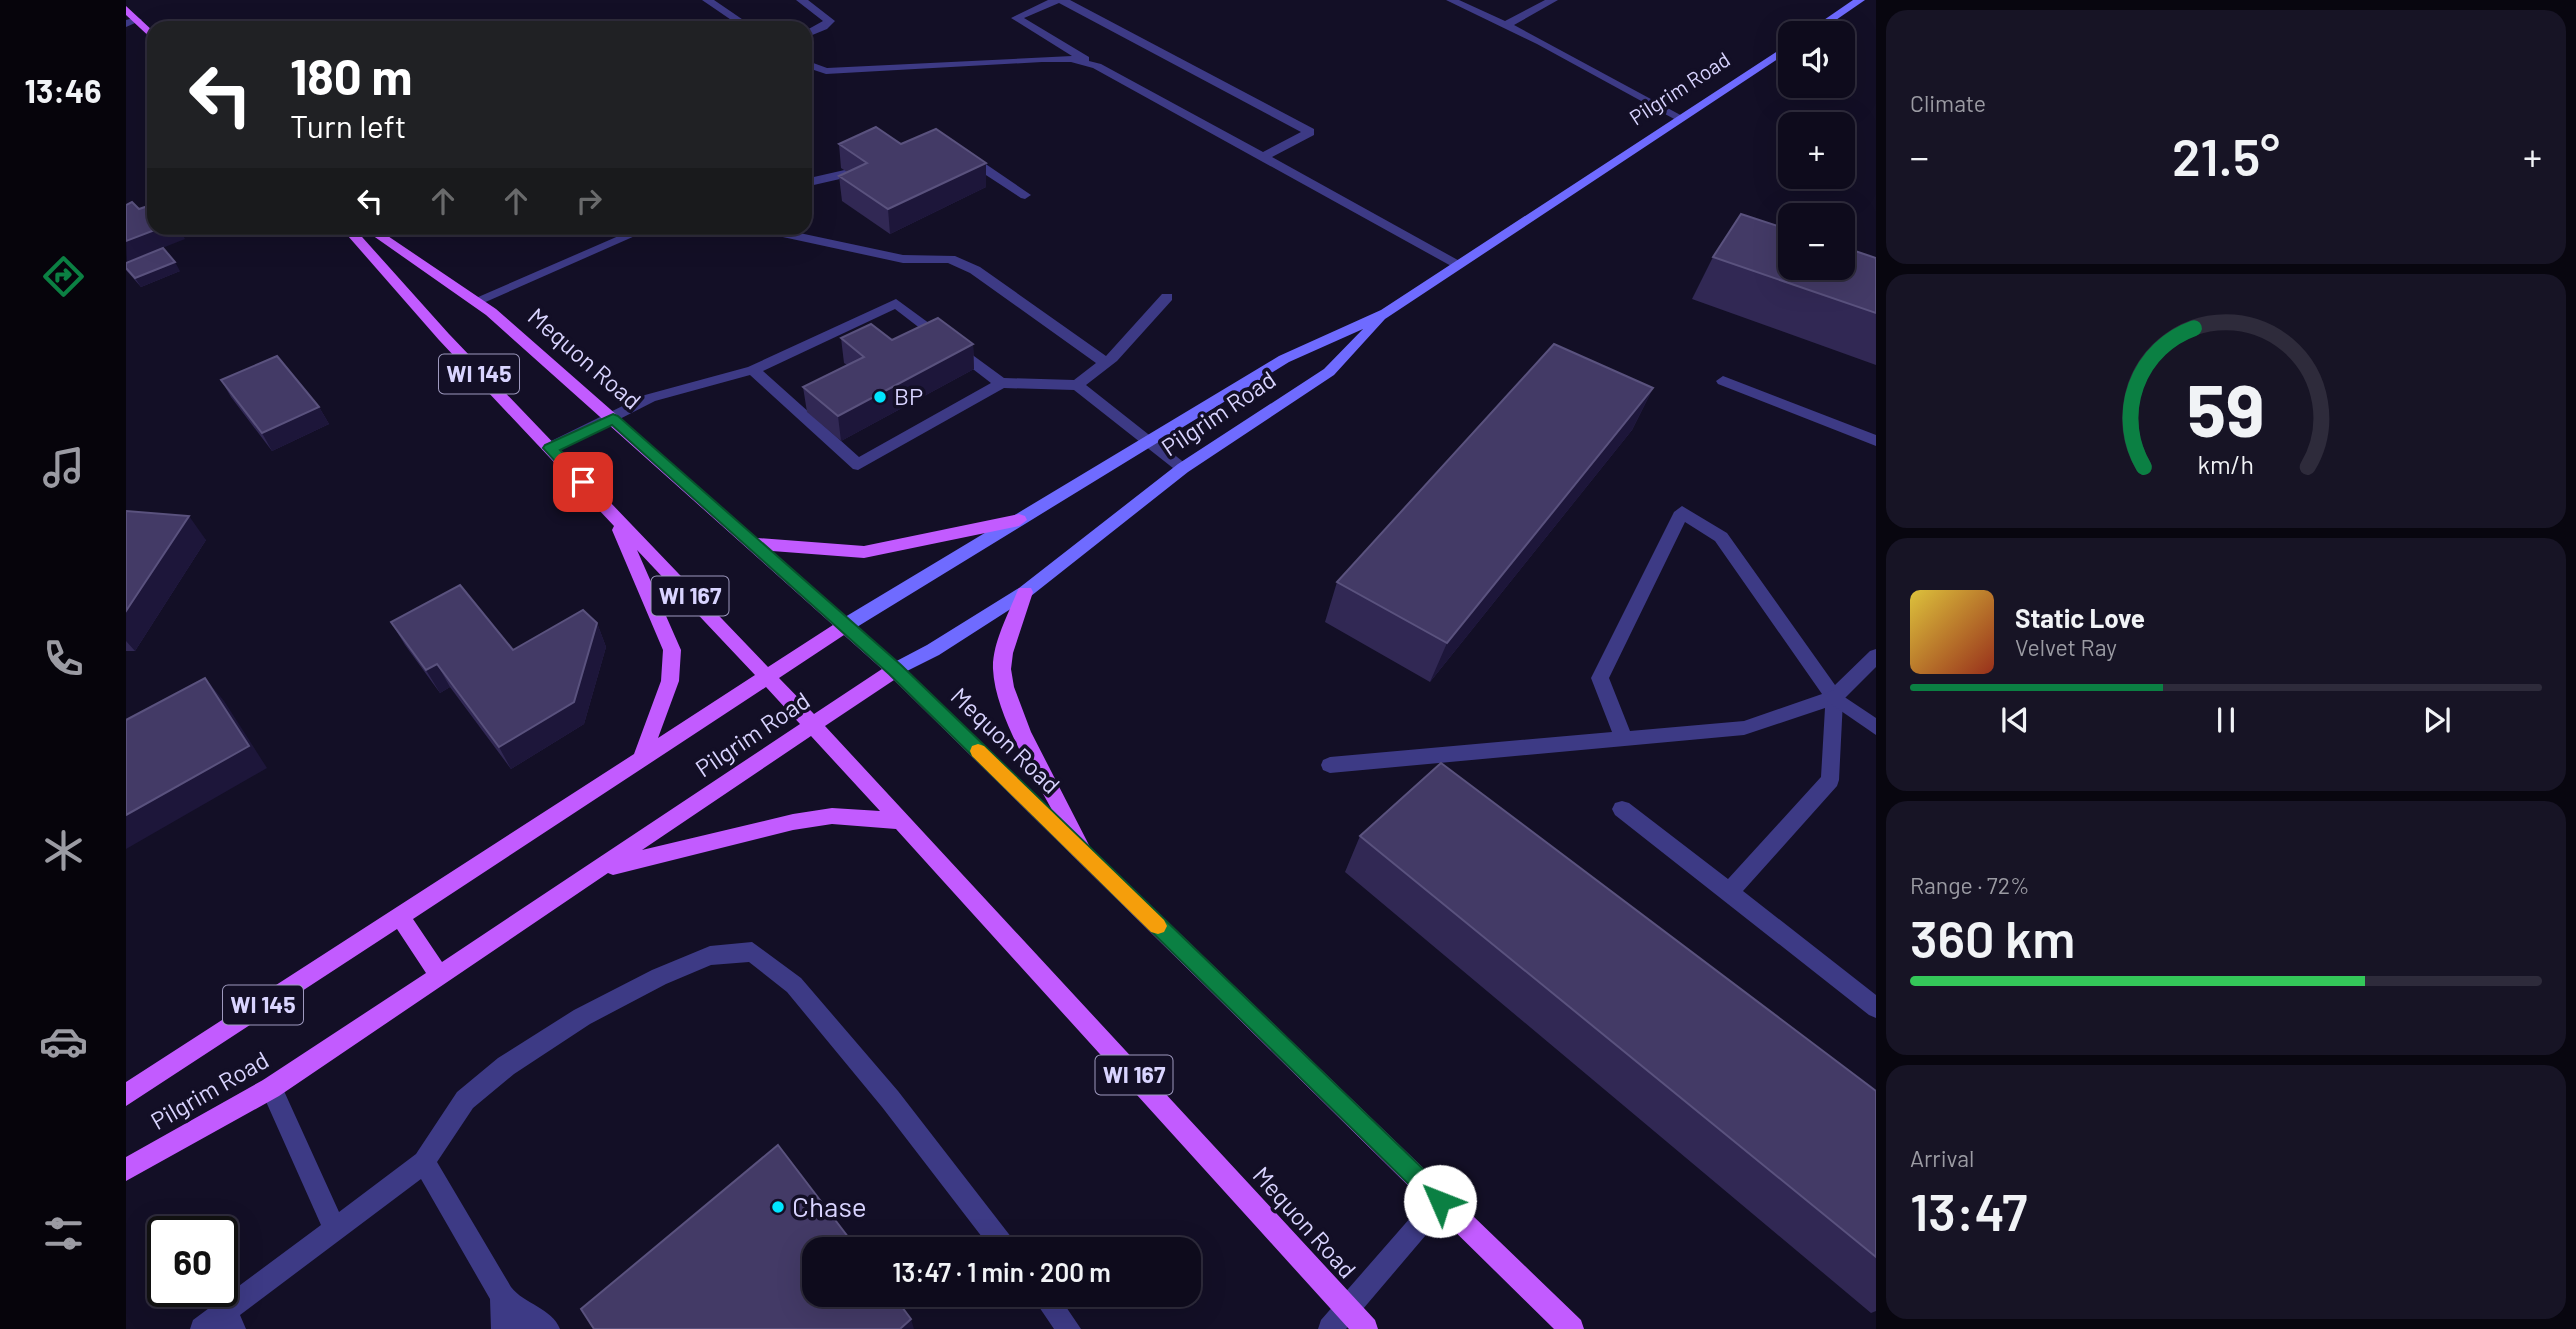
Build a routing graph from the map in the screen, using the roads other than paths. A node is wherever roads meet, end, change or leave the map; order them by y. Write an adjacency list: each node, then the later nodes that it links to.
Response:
1 (707, 0): 8 (street)
2 (800, 0): 12 (street)
3 (1060, 0): 16 (street); 19 (street)
4 (1451, 0): 11 (street)
5 (1553, 0): 11 (street)
6 (1860, 0): 9 (street)
7 (126, 9): 10 (main road)
8 (739, 21)
9 (1828, 21)
10 (131, 22): 13 (main road)
11 (1506, 25): 17 (street)
12 (812, 32)
13 (147, 33)
14 (1778, 54): 17 (street, Pilgrim Road)
15 (812, 66): 16 (street)
16 (1097, 66): 19 (street)
17 (1680, 118): 27 (street, Pilgrim Road)
18 (958, 151): 22 (street)
19 (1262, 157): 27 (street)
20 (849, 173): 21 (street)
21 (812, 181)
22 (1026, 195)
23 (353, 235): 39 (main road, Mequon Road / WI 145)
24 (378, 235): 29 (main road, Mequon Road / WI 145)
25 (631, 235): 29 (street)
26 (792, 235): 31 (street)
27 (1458, 264): 30 (street, Pilgrim Road)
28 (1167, 297): 31 (street)
29 (476, 301): 36 (main road, Mequon Road / WI 145)
30 (1386, 313): 38 (street, Pilgrim Road); 40 (street, Pilgrim Road)
31 (1106, 363): 35 (street)
32 (753, 370): 34 (street); 34 (street); 36 (street)
33 (1723, 381): 37 (street)
34 (1001, 383): 35 (street)
35 (1077, 385): 38 (street)
36 (613, 419): 39 (street); 43 (main road, Mequon Road / WI 145)
37 (1876, 440)
38 (1149, 441): 40 (street); 42 (street, Pilgrim Road)
39 (550, 448): 41 (main road, Mequon Road / WI 145)
40 (1183, 468): 44 (street, Pilgrim Road)
41 (615, 517): 48 (main road, Mequon Road / WI 167); 53 (main road, WI 145)
42 (1019, 520): 43 (main road); 45 (street, Pilgrim Road)
43 (755, 544): 45 (main road, Mequon Road / WI 145)
44 (1025, 592): 47 (street, Pilgrim Road); 57 (main road)
45 (846, 625): 47 (main road, Mequon Road / WI 145); 48 (main road, Pilgrim Road)
46 (1876, 656): 49 (street)
47 (895, 670): 50 (main road, Pilgrim Road / WI 145); 57 (main road, Mequon Road)
48 (766, 675): 50 (main road, Mequon Road / WI 167); 53 (main road, Pilgrim Road)
49 (1834, 697): 51 (street); 52 (street); 52 (street); 59 (street)
50 (814, 726): 56 (main road, Mequon Road / WI 167); 58 (main road, Pilgrim Road / WI 145)
51 (1876, 728)
52 (1624, 738): 54 (street)
53 (642, 757): 60 (main road, Pilgrim Road / WI 145)
54 (1330, 765)
55 (1622, 808): 59 (street)
56 (901, 821): 58 (main road); 72 (main road, Mequon Road / WI 167)
57 (1087, 857): 67 (main road, Mequon Road)
58 (599, 869): 61 (main road, Pilgrim Road / WI 145)
59 (1729, 892): 62 (street)
60 (400, 916): 61 (main road); 64 (main road, Pilgrim Road / WI 145)
61 (439, 975): 63 (main road, Pilgrim Road / WI 145)
62 (1876, 1008)
63 (271, 1088): 66 (main road, Pilgrim Road / WI 145); 68 (street)
64 (126, 1096)
65 (424, 1162): 68 (street); 69 (street); 70 (street)
66 (126, 1170)
67 (1440, 1201): 72 (street); 81 (main road, Mequon Road)
68 (334, 1228): 73 (street)
69 (997, 1237)
70 (502, 1296): 75 (street); 76 (street); 77 (street)
71 (1052, 1307): 78 (street)
72 (1348, 1309): 79 (street); 80 (main road, Mequon Road / WI 167)
73 (230, 1320): 74 (street)
74 (202, 1329)
75 (503, 1329)
76 (528, 1329)
77 (548, 1329)
78 (1069, 1329)
79 (1330, 1329)
80 (1366, 1329)
81 (1572, 1329)

